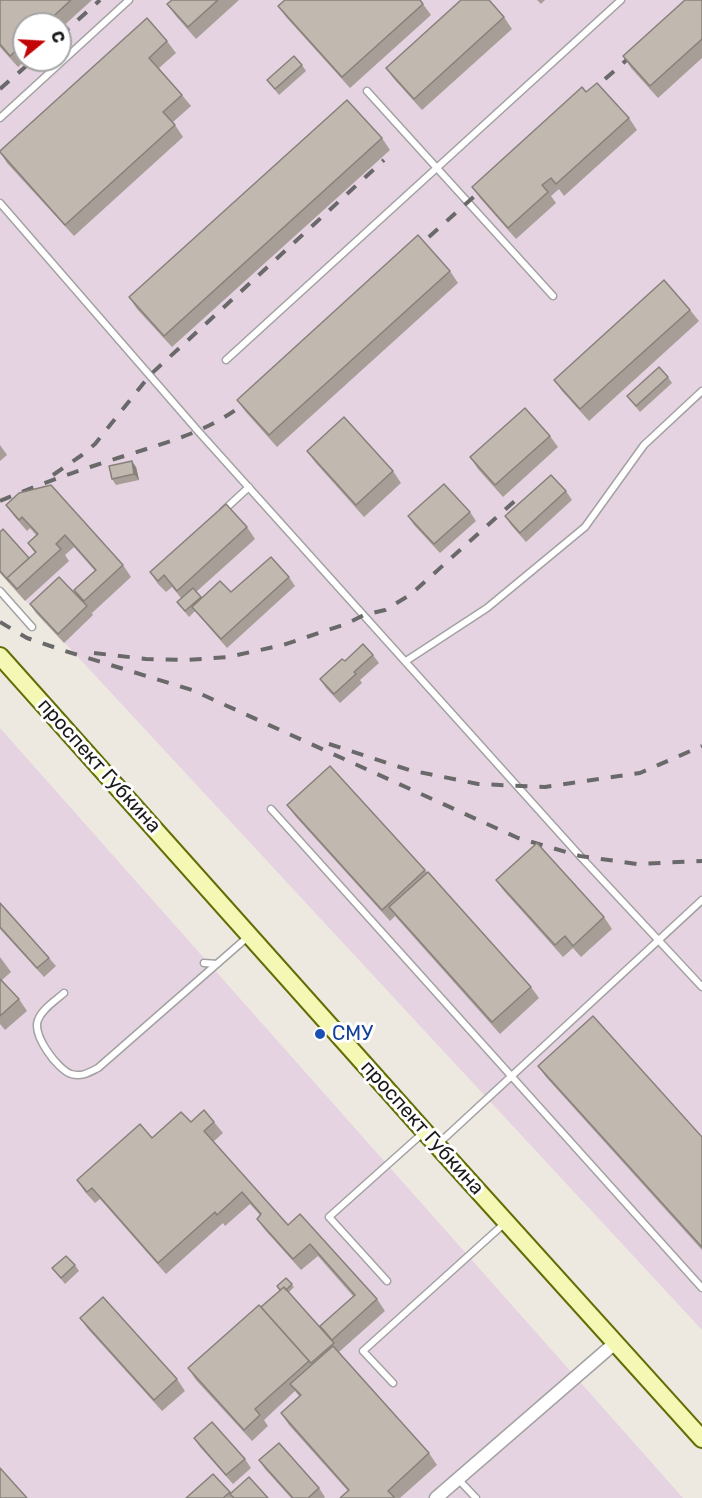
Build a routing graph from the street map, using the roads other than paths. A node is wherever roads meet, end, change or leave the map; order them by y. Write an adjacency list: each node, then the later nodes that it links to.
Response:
1 (129, 0): 4 (lane)
2 (621, 0): 5 (lane)
3 (367, 91): 5 (lane)
4 (2, 113)
5 (437, 168): 7 (lane); 8 (lane)
6 (0, 203): 10 (lane)
7 (553, 296)
8 (226, 360)
9 (702, 391): 15 (lane)
10 (249, 487): 11 (lane); 15 (lane)
11 (215, 518)
12 (0, 591): 13 (lane)
13 (32, 627)
14 (0, 656): 18 (main road, проспект Губкина)
15 (406, 661): 19 (lane)
16 (271, 809): 24 (lane)
17 (702, 900): 19 (lane)
18 (250, 935): 21 (lane); 25 (main road, проспект Губкина)
19 (659, 940): 22 (lane); 24 (lane)
20 (204, 963): 21 (lane)
21 (217, 964): 23 (lane)
22 (702, 987)
23 (64, 993)
24 (511, 1078): 26 (lane); 29 (lane)
25 (424, 1131): 26 (main road, проспект Губкина); 28 (lane)
26 (437, 1145): 27 (main road, проспект Губкина)
27 (506, 1222): 30 (main road, проспект Губкина); 31 (lane)
28 (387, 1281)
29 (702, 1288)
30 (615, 1343): 32 (main road, проспект Губкина); 33 (street)
31 (393, 1383)
32 (702, 1439)
33 (458, 1479): 34 (street); 35 (lane)
34 (436, 1498)
35 (476, 1498)

